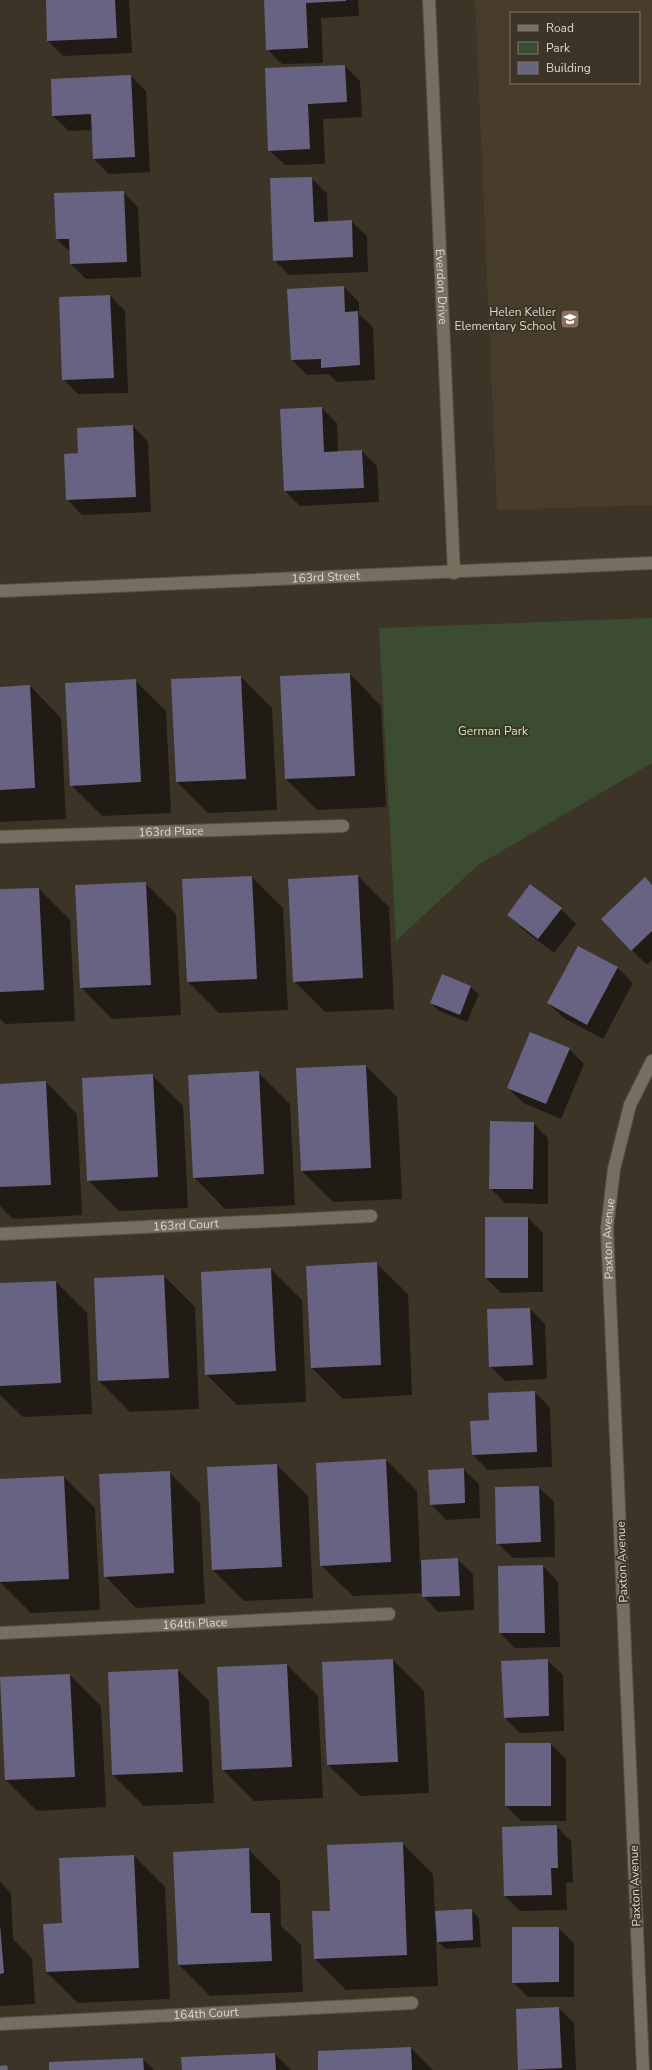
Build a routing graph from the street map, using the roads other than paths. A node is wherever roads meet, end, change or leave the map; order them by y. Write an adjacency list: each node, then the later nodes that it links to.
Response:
1 (429, 0): 3 (street, Everdon Drive)
2 (652, 563): 3 (street, 163rd Street)
3 (454, 573): 4 (street, 163rd Street)
4 (0, 591)
5 (343, 826): 6 (street, 163rd Place)
6 (0, 837)
7 (652, 1061): 14 (street, Paxton Avenue)
8 (371, 1216): 9 (street, 163rd Court)
9 (0, 1234)
10 (389, 1614): 11 (street, 164th Place)
11 (0, 1633)
12 (412, 2003): 13 (street, 164th Court)
13 (0, 2024)
14 (643, 2070)

